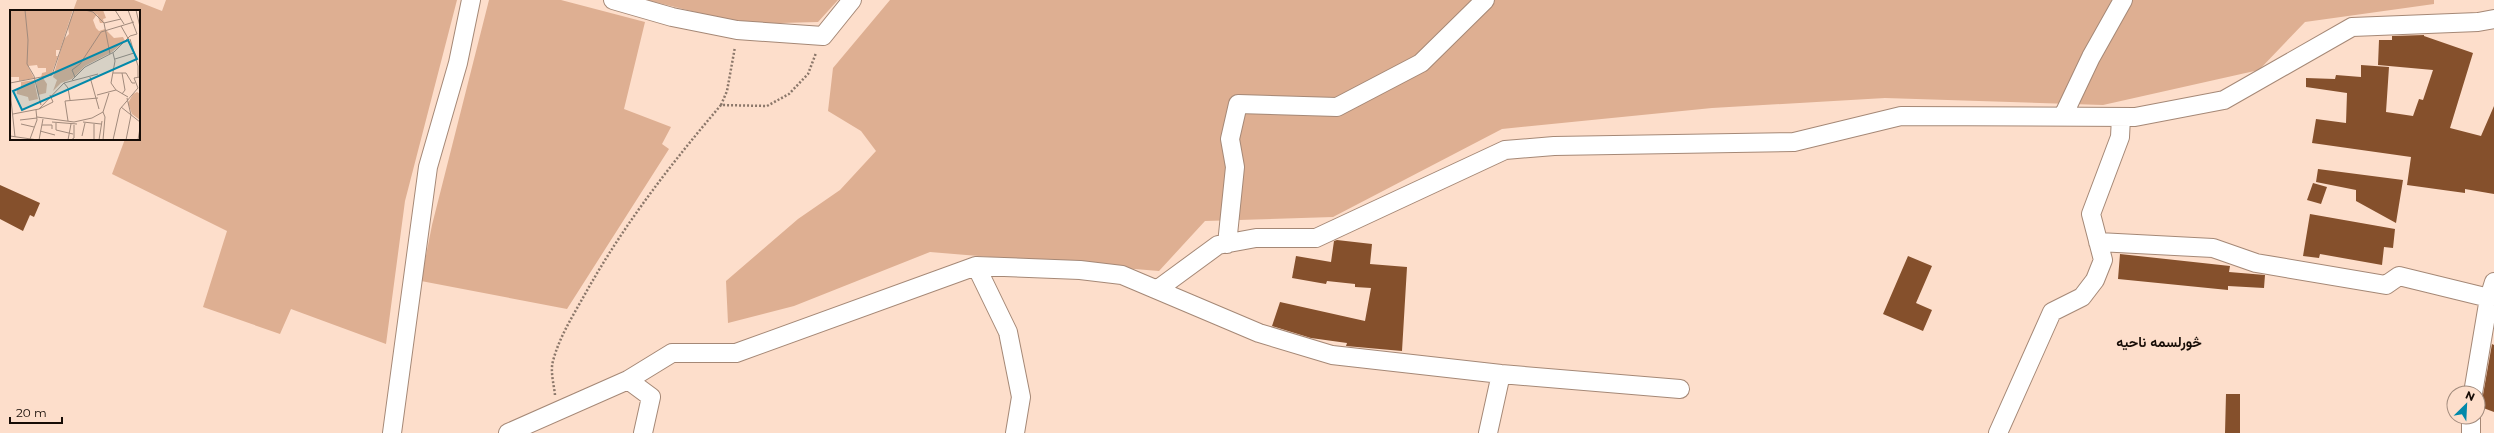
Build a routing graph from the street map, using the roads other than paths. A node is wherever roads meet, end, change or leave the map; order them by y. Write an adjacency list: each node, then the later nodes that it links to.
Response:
1 (471, 0): 19 (street)
2 (613, 0): 3 (street)
3 (852, 0)
4 (1485, 0): 10 (street)
5 (2123, 0): 7 (street)
6 (2494, 19): 8 (street)
7 (2063, 116): 8 (street); 10 (street)
8 (2121, 117): 9 (street)
9 (2098, 242): 13 (street); 24 (street)
10 (1227, 244): 12 (street)
11 (976, 266): 12 (street); 16 (street); 22 (street)
12 (1158, 289): 15 (street)
13 (2491, 290): 14 (street)
14 (2487, 348): 17 (street)
15 (1501, 374): 18 (street); 23 (street)
16 (628, 380): 20 (street); 21 (street)
17 (2475, 385)
18 (1680, 389)
19 (392, 433)
20 (508, 433)
21 (643, 433)
22 (1015, 433)
23 (1488, 433)
24 (1998, 433)

